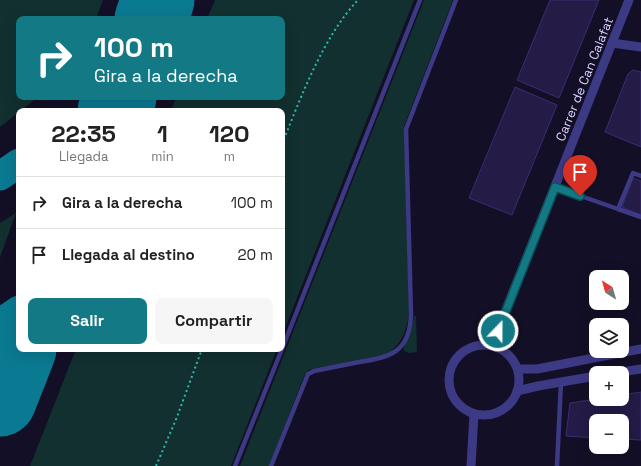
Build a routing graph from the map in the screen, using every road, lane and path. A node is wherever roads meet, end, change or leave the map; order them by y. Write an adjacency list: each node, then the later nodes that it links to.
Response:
1 (358, 0): 7 (path)
2 (420, 0): 12 (lane)
3 (456, 0): 26 (lane)
4 (629, 0): 5 (street, Carrer de Can Calafat)
5 (612, 43): 6 (street); 9 (street, Carrer de Can Calafat)
6 (641, 47)
7 (285, 137)
8 (641, 176): 10 (lane)
9 (555, 187): 10 (lane); 13 (street, Carrer de Can Calafat)
10 (618, 209): 11 (lane)
11 (641, 217)
12 (285, 341)
13 (492, 345): 17 (street); 23 (street)
14 (641, 349): 17 (street)
15 (201, 352): 24 (path)
16 (281, 352): 25 (lane)
17 (518, 369): 22 (street)
18 (641, 369): 19 (street)
19 (629, 371)
20 (589, 377): 21 (street)
21 (561, 382): 22 (street); 28 (lane)
22 (517, 391): 23 (street)
23 (474, 414): 27 (street)
24 (156, 466)
25 (235, 466)
26 (271, 466)
27 (471, 466)
28 (557, 466)

